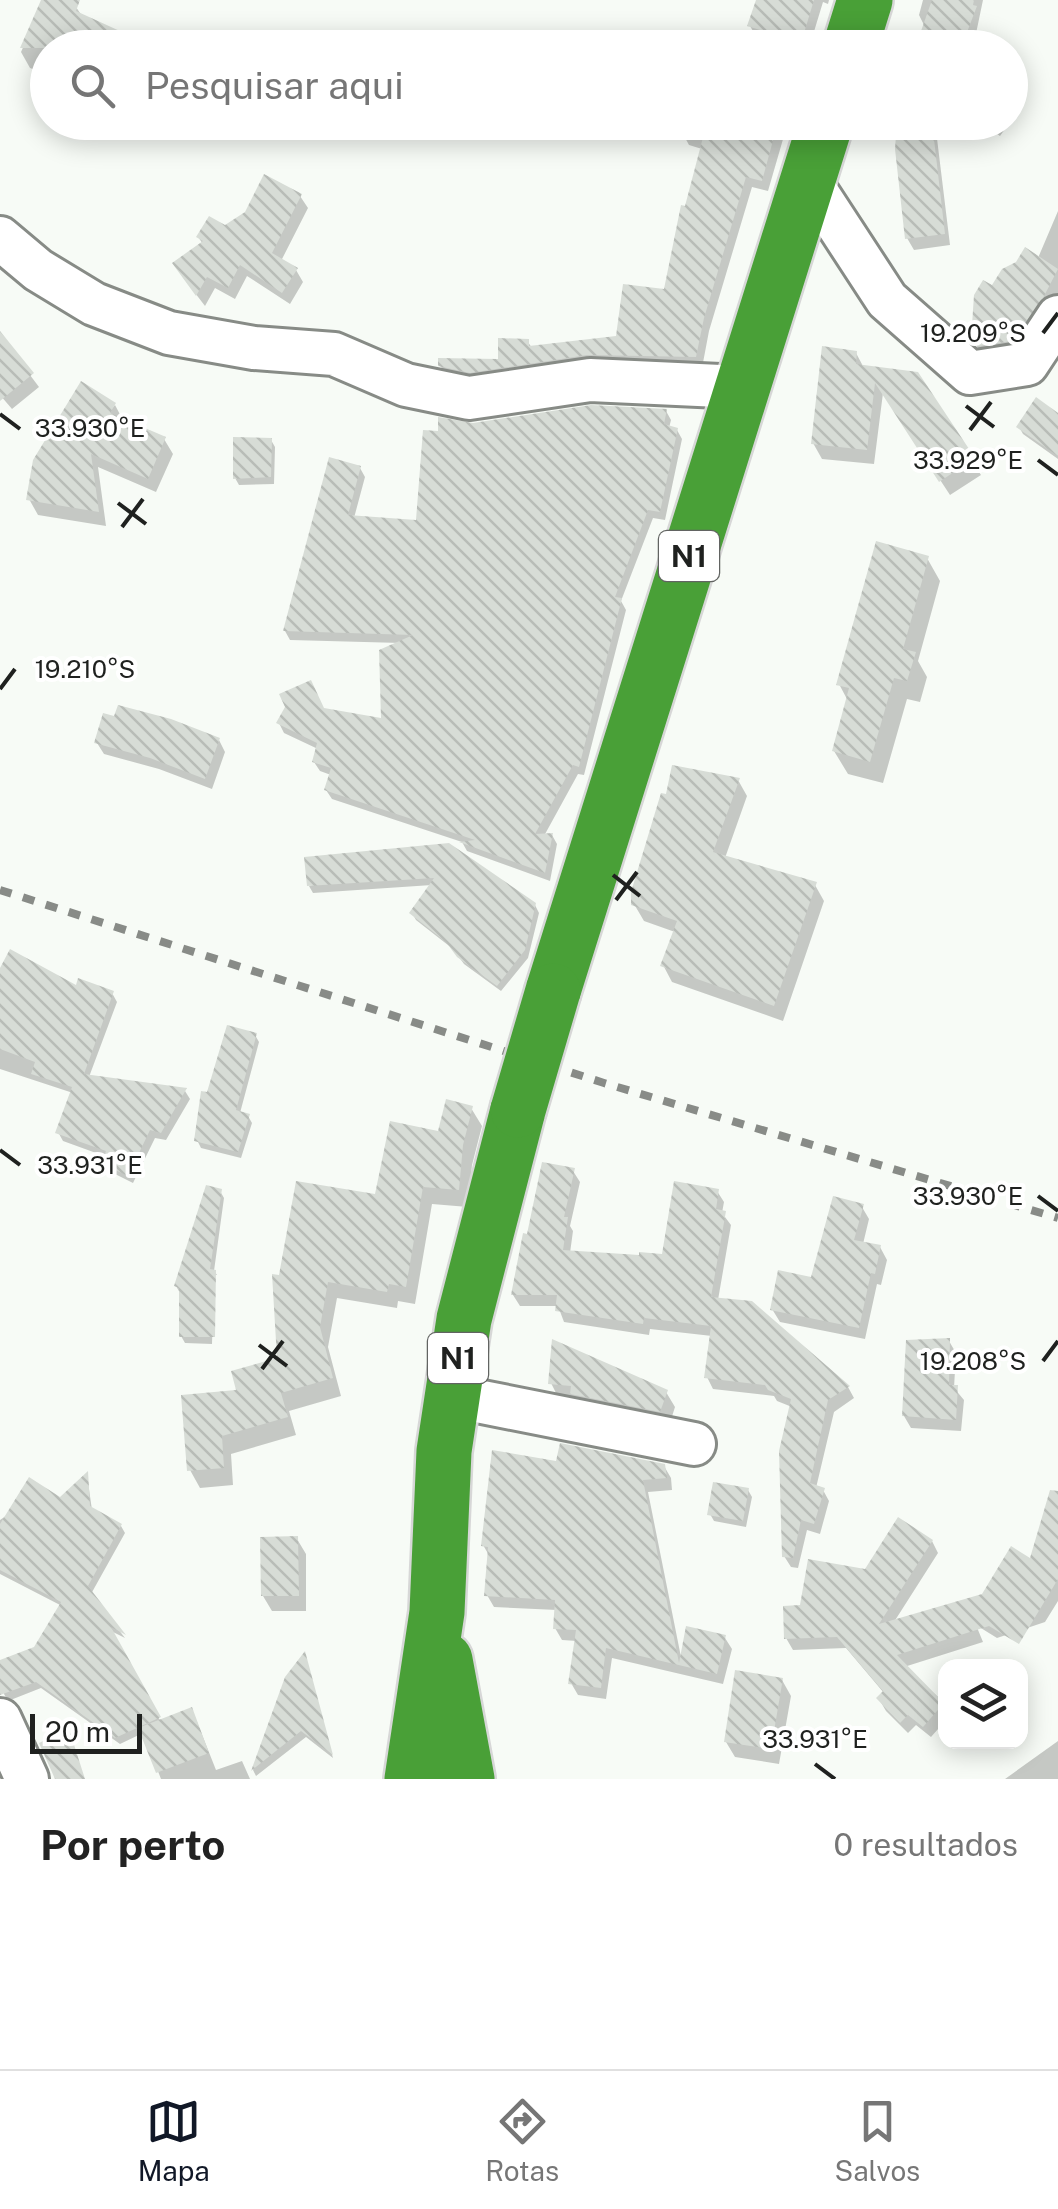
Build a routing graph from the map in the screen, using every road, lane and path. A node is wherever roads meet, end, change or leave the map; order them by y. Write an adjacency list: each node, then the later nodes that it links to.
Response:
1 (865, 0): 2 (highway)
2 (856, 30)
3 (820, 140): 4 (highway, N1)
4 (808, 179): 6 (street); 7 (highway, N1)
5 (0, 238): 7 (street)
6 (1058, 317)
7 (742, 388): 8 (highway, N1, bridge)
8 (452, 1396): 9 (street); 10 (highway, N1)
9 (694, 1444)
10 (437, 1612): 13 (highway); 14 (highway, N1); 15 (highway)
11 (0, 1720): 12 (street)
12 (27, 1779)
13 (412, 1779)
14 (448, 1779)
15 (466, 1779)

